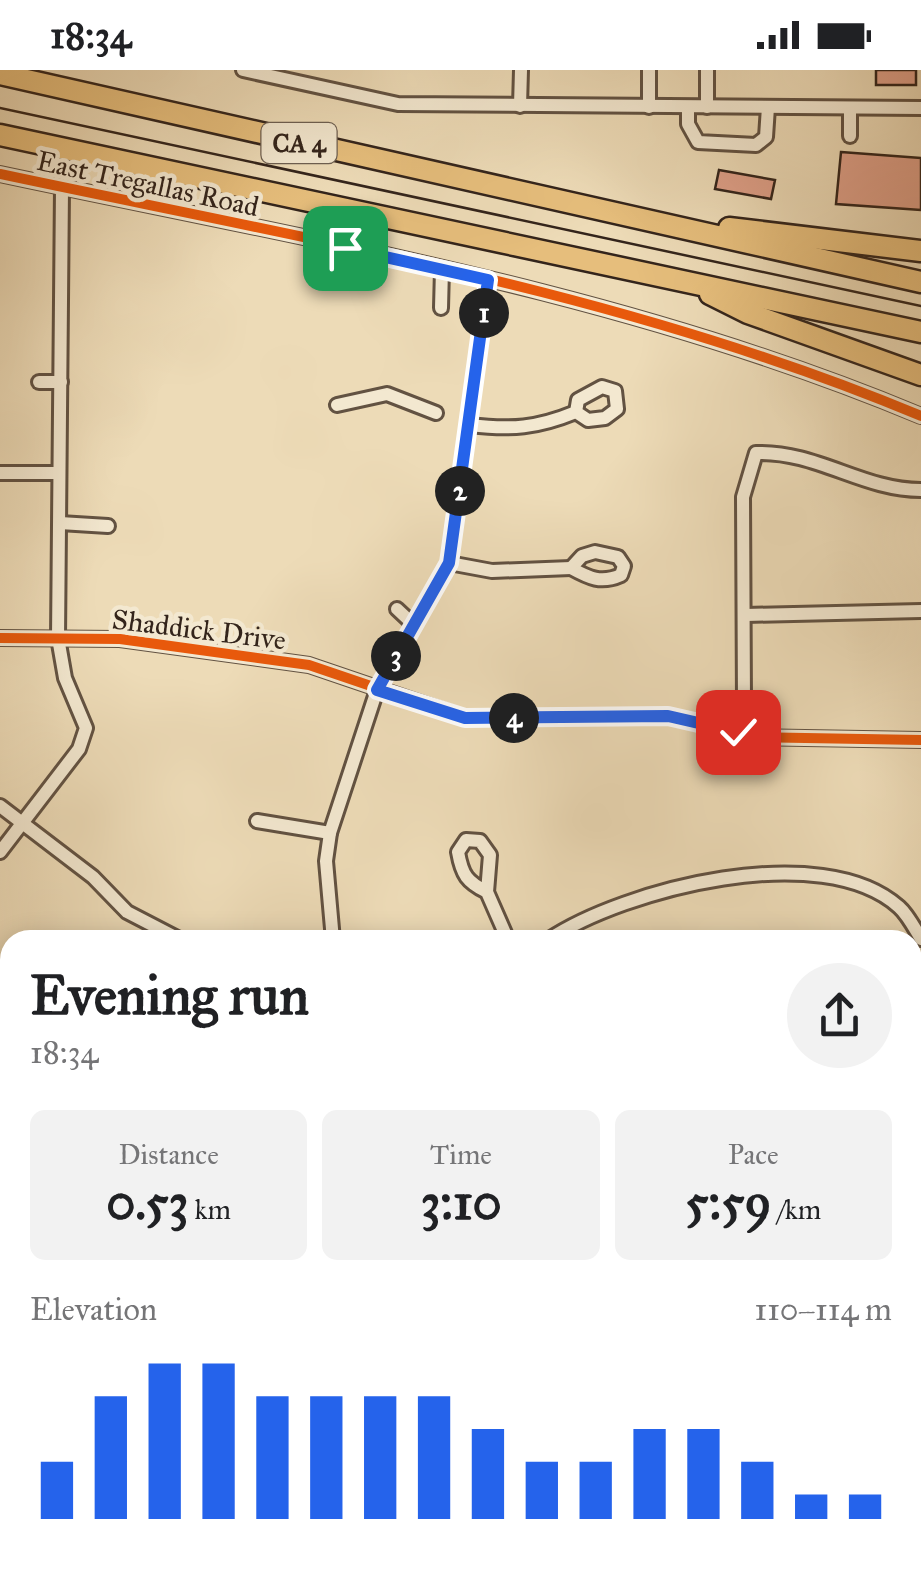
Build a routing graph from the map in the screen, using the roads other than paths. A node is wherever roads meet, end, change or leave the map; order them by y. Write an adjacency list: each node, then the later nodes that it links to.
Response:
1 (243, 70): 6 (street)
2 (521, 70): 7 (street)
3 (649, 70): 8 (street)
4 (708, 70): 10 (street)
5 (0, 74): 18 (highway, CA 4)
6 (280, 74): 7 (street)
7 (520, 106): 8 (street)
8 (650, 107): 9 (street)
9 (688, 107): 10 (street); 11 (street)
10 (707, 107): 11 (street)
11 (768, 107): 12 (street)
12 (850, 108): 13 (street); 15 (street)
13 (921, 108)
14 (0, 136): 24 (highway, CA 4)
15 (850, 136)
16 (0, 174): 17 (street, East Tregallas Road)
17 (62, 188): 19 (street, East Tregallas Road); 30 (street)
18 (598, 212): 20 (highway); 25 (highway, CA 4)
19 (345, 248): 21 (street, East Tregallas Road); 22 (street)
20 (921, 250)
21 (442, 270): 23 (street, East Tregallas Road); 26 (street)
22 (344, 271)
23 (488, 280): 34 (street, East Tregallas Road); 35 (street)
24 (681, 280): 27 (highway, CA 4); 28 (highway)
25 (921, 282)
26 (440, 308)
27 (921, 332)
28 (921, 375)
29 (39, 382): 30 (street)
30 (61, 382): 37 (street)
31 (337, 405): 32 (street)
32 (436, 412)
33 (576, 412): 35 (street)
34 (921, 416)
35 (470, 424): 41 (street)
36 (0, 473): 37 (street)
37 (58, 473): 39 (street)
38 (921, 490): 45 (street)
39 (60, 523): 40 (street); 48 (street)
40 (108, 526)
41 (449, 563): 42 (street); 46 (street)
42 (571, 568)
43 (396, 609): 46 (street)
44 (921, 611): 45 (street)
45 (746, 616): 50 (street)
46 (414, 625): 49 (street)
47 (0, 638): 48 (street, Shaddick Drive)
48 (58, 638): 49 (street, Shaddick Drive); 53 (street)
49 (377, 690): 50 (street, Shaddick Drive); 55 (street)
50 (738, 732): 51 (street, Shaddick Drive)
51 (921, 740)
52 (0, 806): 53 (street)
53 (23, 821): 56 (street); 58 (street)
54 (258, 821): 55 (street)
55 (330, 834): 59 (street)
56 (0, 852)
57 (488, 892): 60 (street)
58 (162, 930)
59 (332, 930)
60 (504, 930)
61 (563, 930): 62 (street)
62 (915, 930)

